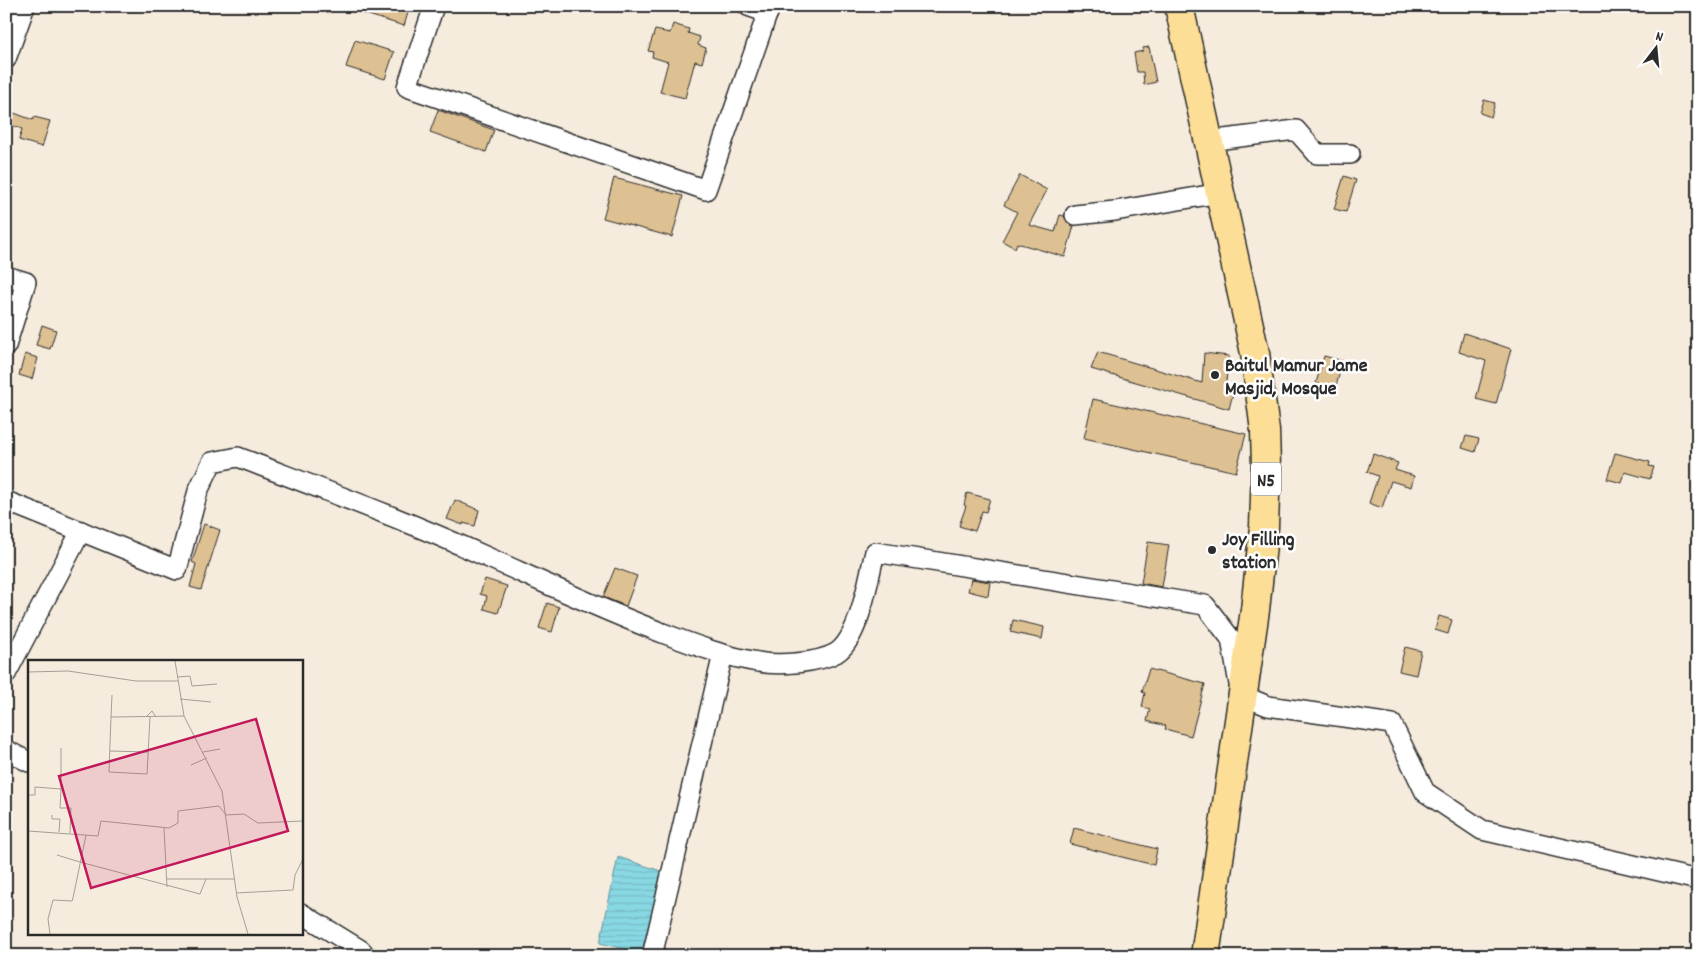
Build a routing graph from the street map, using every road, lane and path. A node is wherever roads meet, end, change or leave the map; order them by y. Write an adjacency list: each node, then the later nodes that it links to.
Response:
1 (25, 6): 6 (street)
2 (434, 6): 5 (street)
3 (748, 6): 5 (street)
4 (1179, 6): 7 (highway, N5)
5 (769, 9)
6 (6, 59)
7 (1208, 141): 8 (street); 9 (highway, N5)
8 (1350, 154)
9 (1220, 193): 10 (street); 17 (highway, N5)
10 (1075, 215)
11 (6, 276): 12 (street)
12 (6, 346)
13 (6, 501): 14 (street)
14 (82, 531): 15 (street); 16 (street)
15 (723, 654): 17 (street); 23 (street)
16 (6, 674)
17 (1241, 695): 20 (street); 24 (highway, N5)
18 (6, 750): 19 (street)
19 (28, 761)
20 (1698, 880)
21 (302, 914): 22 (street)
22 (366, 956)
23 (652, 956)
24 (1205, 956)

